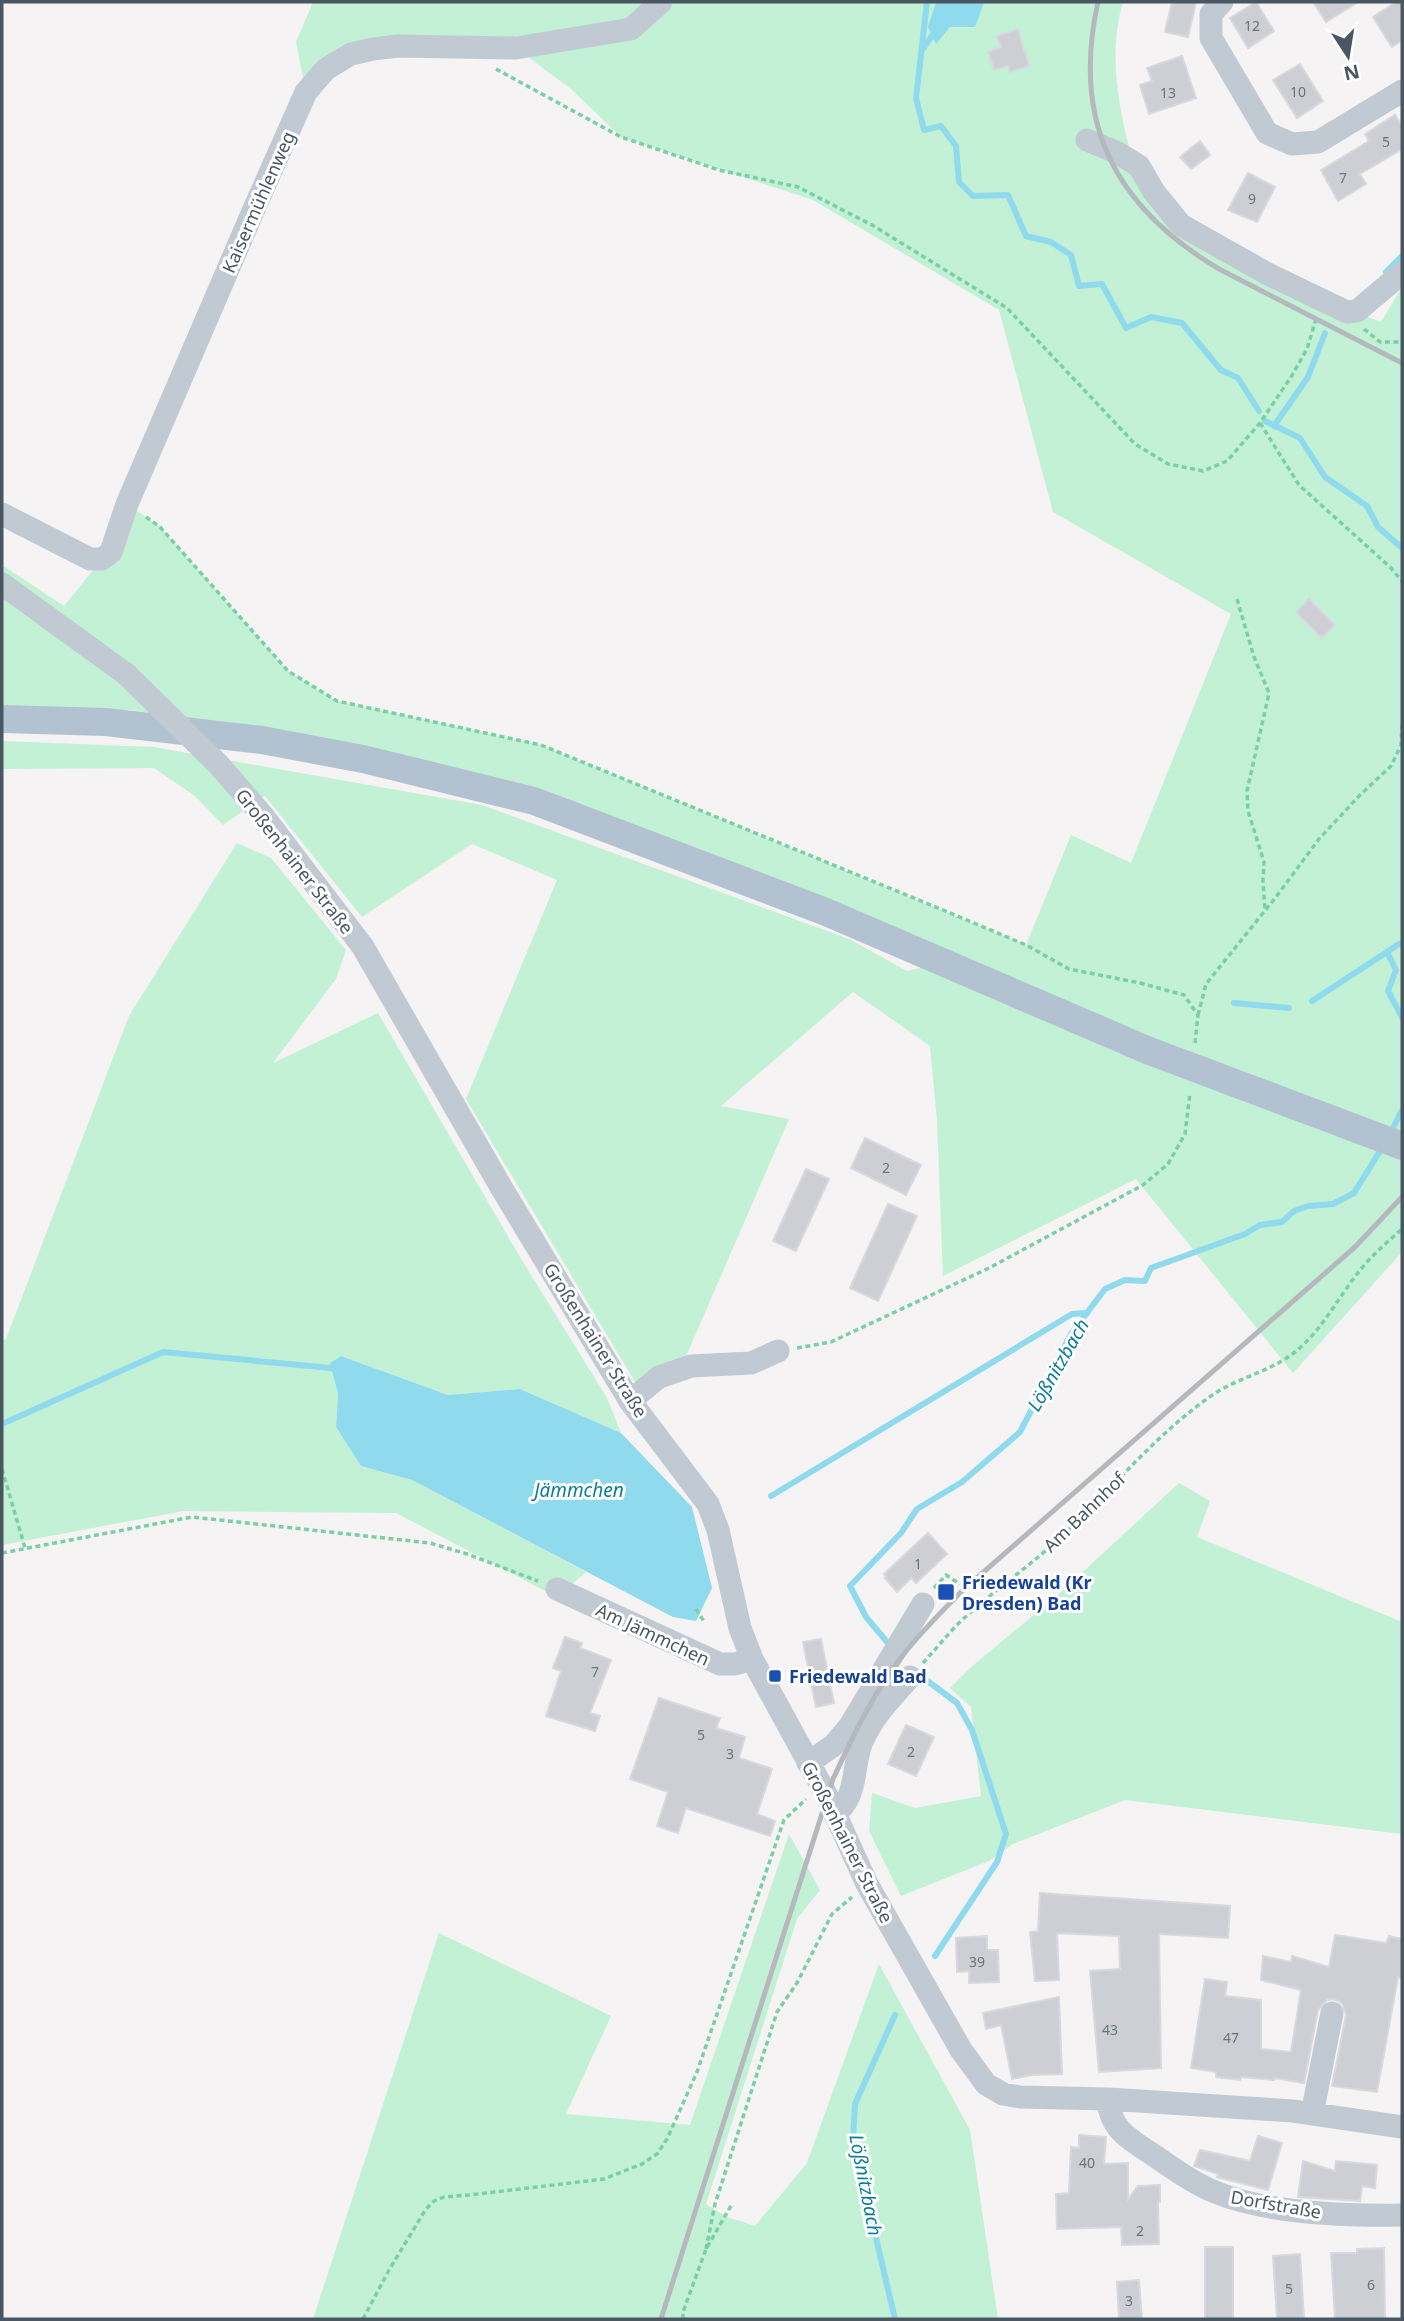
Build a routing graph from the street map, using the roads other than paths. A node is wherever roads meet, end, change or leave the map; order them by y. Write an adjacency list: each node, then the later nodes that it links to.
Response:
1 (661, 2): 6 (street, Kaisermühlenweg)
2 (1222, 2): 3 (street)
3 (1402, 90)
4 (1087, 139): 5 (street)
5 (1402, 273)
6 (2, 514)
7 (2, 584): 11 (street, Großenhainer Straße, bridge)
8 (2, 719): 9 (main road, bridge)
9 (1402, 1146)
10 (778, 1351): 11 (street)
11 (630, 1401): 14 (street, Großenhainer Straße)
12 (557, 1589): 14 (street, Am Jämmchen)
13 (923, 1604): 16 (street)
14 (752, 1658): 16 (street, Großenhainer Straße)
15 (910, 1677): 17 (street)
16 (808, 1763): 17 (street, Großenhainer Straße)
17 (835, 1814): 19 (street, Großenhainer Straße)
18 (1332, 2013): 20 (street)
19 (1108, 2099): 20 (street, Großenhainer Straße); 22 (street, Dorfstraße)
20 (1312, 2114): 21 (street, Großenhainer Straße)
21 (1402, 2127)
22 (1402, 2215)

